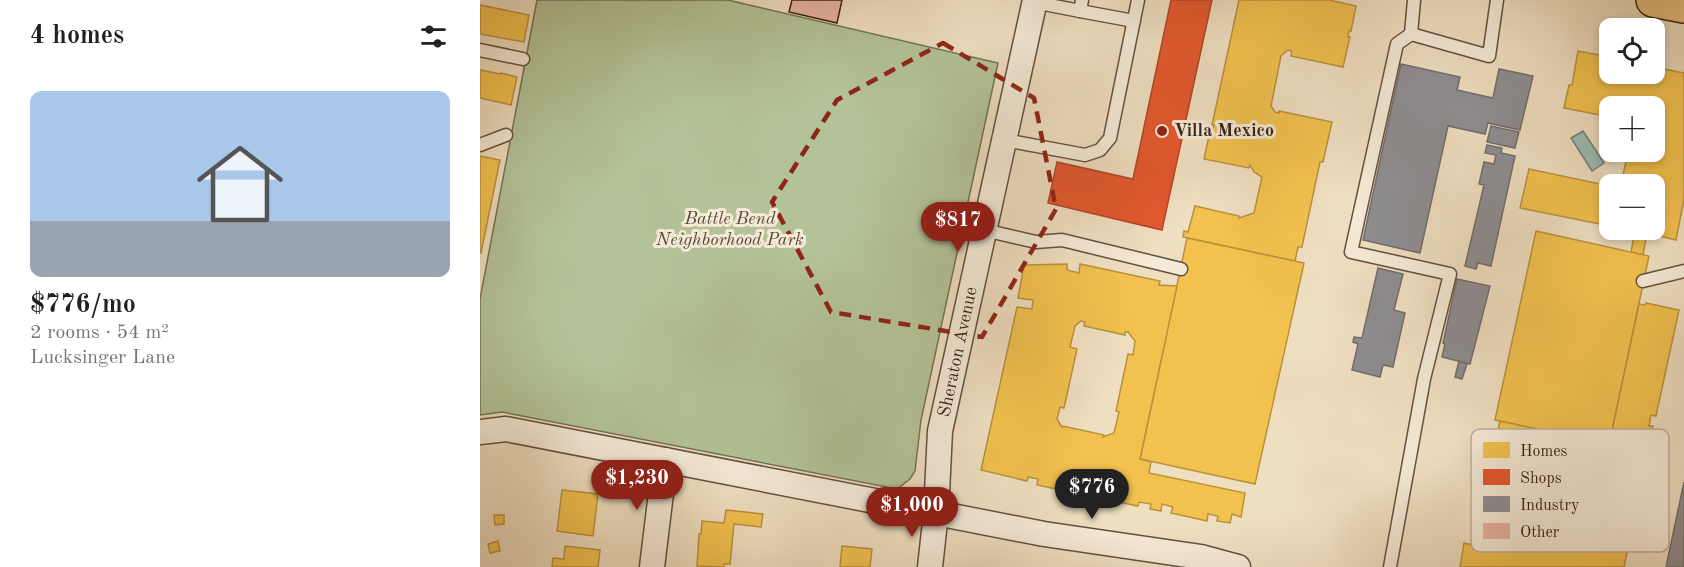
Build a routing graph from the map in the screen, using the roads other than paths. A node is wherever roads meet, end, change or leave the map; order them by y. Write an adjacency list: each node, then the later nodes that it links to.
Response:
1 (1138, 0): 8 (lane)
2 (1414, 0): 9 (lane)
3 (1497, 0): 9 (lane)
4 (1653, 0): 7 (main road)
5 (1034, 1): 6 (lane); 13 (street, Sheraton Avenue)
6 (1081, 5): 8 (lane)
7 (1684, 6)
8 (1134, 21): 13 (lane)
9 (1411, 34): 26 (lane)
10 (480, 50): 11 (lane)
11 (523, 59)
12 (506, 135): 14 (lane)
13 (1004, 140): 15 (street, Sheraton Avenue)
14 (480, 146)
15 (984, 230): 16 (lane); 21 (street, Sheraton Avenue)
16 (1181, 269)
17 (1684, 271): 18 (lane)
18 (1643, 281)
19 (480, 432): 20 (street)
20 (665, 460): 21 (street); 23 (street)
21 (936, 513): 22 (street); 24 (street, Sheraton Avenue)
22 (1201, 562): 25 (street)
23 (652, 567)
24 (930, 567)
25 (1238, 567)
26 (1390, 567)

